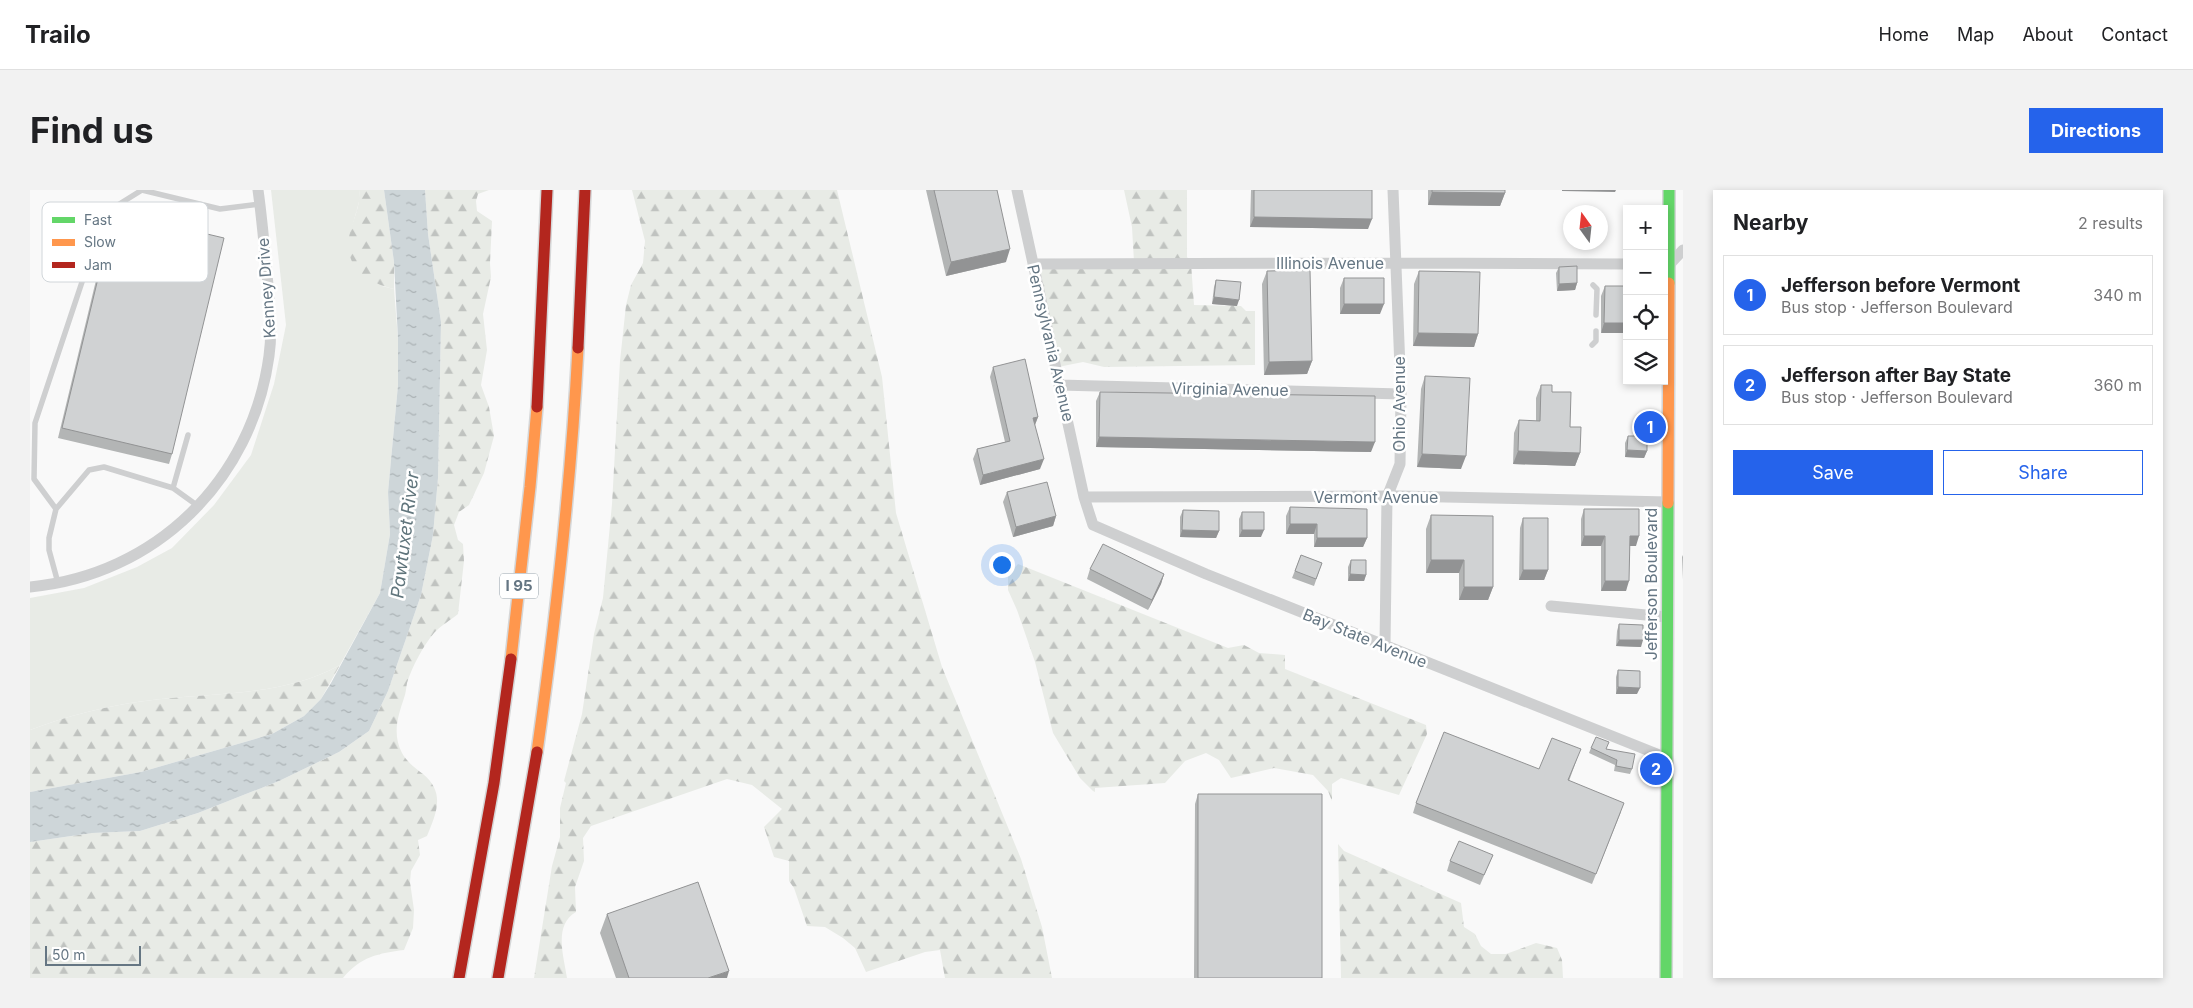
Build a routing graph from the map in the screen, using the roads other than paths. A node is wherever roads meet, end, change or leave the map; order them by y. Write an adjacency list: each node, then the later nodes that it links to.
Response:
1 (258, 190): 9 (street, Kenney Drive)
2 (547, 190): 38 (main road, I 95)
3 (585, 190): 39 (main road, I 95)
4 (1017, 190): 15 (street, Pennsylvania Avenue)
5 (1393, 190): 14 (street, Ohio Avenue)
6 (1669, 190): 11 (main road, Jefferson Boulevard)
7 (123, 202): 8 (lane)
8 (194, 202)
9 (260, 204): 10 (lane); 30 (street, Kenney Drive)
10 (208, 205)
11 (1667, 250)
12 (1683, 250): 13 (street)
13 (1668, 262)
14 (1397, 263): 15 (street, Illinois Avenue); 16 (street, Illinois Avenue); 24 (street, Ohio Avenue)
15 (1033, 264): 23 (street, Pennsylvania Avenue)
16 (1623, 264)
17 (82, 282): 31 (lane)
18 (1593, 285): 20 (lane)
19 (1666, 295): 29 (main road, Jefferson Boulevard)
20 (1596, 315)
21 (1596, 331): 22 (lane)
22 (1592, 345)
23 (1059, 385): 24 (street, Virginia Avenue); 27 (street, Pennsylvania Avenue)
24 (1401, 394): 28 (street, Ohio Avenue)
25 (188, 435): 26 (lane)
26 (173, 488): 30 (lane); 31 (lane)
27 (1084, 497): 28 (street, Vermont Avenue); 36 (street, Bay State Avenue)
28 (1387, 497): 29 (street, Vermont Avenue); 36 (street, Ohio Avenue)
29 (1668, 502): 35 (main road, Jefferson Boulevard)
30 (199, 506): 32 (street, Kenney Drive)
31 (56, 509): 32 (lane)
32 (58, 583): 33 (street, Kenney Drive)
33 (30, 587)
34 (1551, 606): 35 (street)
35 (1667, 617): 37 (main road, Jefferson Boulevard)
36 (1385, 645): 37 (street, Bay State Avenue)
37 (1667, 758): 40 (main road, Jefferson Boulevard)
38 (459, 978)
39 (498, 978)
40 (1666, 978)

